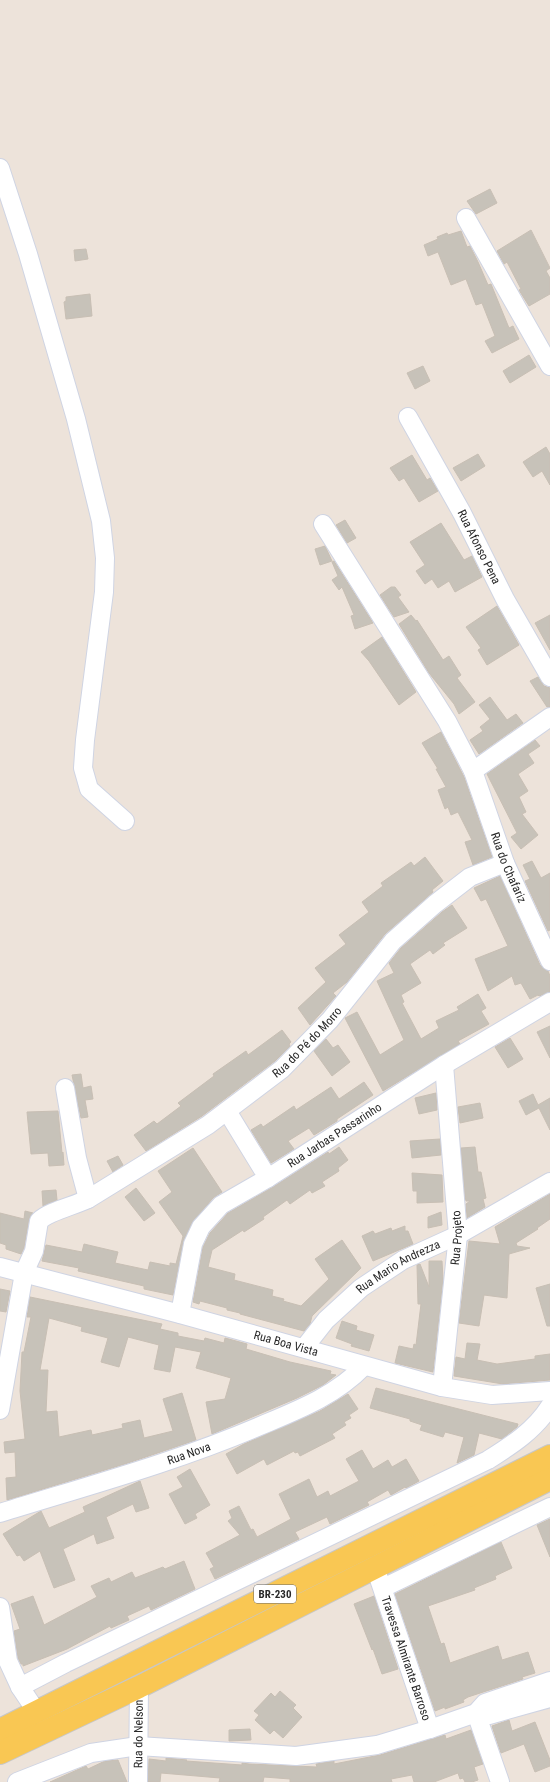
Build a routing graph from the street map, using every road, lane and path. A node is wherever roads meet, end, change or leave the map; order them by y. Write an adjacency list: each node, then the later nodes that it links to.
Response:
1 (0, 168): 9 (street)
2 (466, 218): 3 (street)
3 (550, 366)
4 (408, 417): 6 (street, Rua Afonso Pena)
5 (324, 524): 8 (street, Rua do Chafariz)
6 (550, 677)
7 (550, 717): 8 (street)
8 (473, 771): 10 (street, Rua do Chafariz)
9 (124, 821)
10 (505, 863): 11 (street, Rua do Chafariz); 15 (street, Rua do Pé do Morro)
11 (550, 961)
12 (550, 1002): 13 (street, Rua Jarbas Passarinho)
13 (444, 1065): 16 (street, Rua Jarbas Passarinho); 19 (street, Rua Projeto)
14 (65, 1088): 18 (street)
15 (227, 1111): 16 (street); 18 (street, Rua do Pé do Morro)
16 (268, 1178): 22 (street, Rua Jarbas Passarinho)
17 (550, 1182): 19 (street, Rua Mario Andrezza)
18 (88, 1199): 21 (street, Rua do Pé do Morro)
19 (458, 1235): 23 (street, Rua Mario Andrezza); 25 (street, Rua Projeto)
20 (0, 1267): 21 (street, Rua Boa Vista)
21 (24, 1273): 22 (street, Rua Boa Vista); 28 (street)
22 (180, 1314): 23 (street, Rua Boa Vista)
23 (304, 1348): 24 (street, Rua Boa Vista)
24 (364, 1366): 25 (street, Rua Boa Vista); 32 (street, Rua Nova)
25 (442, 1387): 26 (street, Rua Boa Vista)
26 (550, 1391)
27 (550, 1406): 37 (street)
28 (0, 1410)
29 (550, 1456): 40 (main road, BR-230)
30 (550, 1479): 33 (main road, BR-230)
31 (550, 1508): 34 (street)
32 (0, 1513)
33 (375, 1568): 34 (street, Travessa Almirante Barroso); 38 (main road, BR-230)
34 (383, 1588): 43 (street, Travessa Almirante Barroso)
35 (0, 1607): 37 (street)
36 (550, 1681): 41 (street)
37 (20, 1687): 40 (street)
38 (139, 1687): 45 (main road, BR-230); 46 (street, Rua do Nelson)
39 (550, 1698): 41 (street)
40 (36, 1711): 42 (main road); 44 (main road, BR-230); 45 (main road)
41 (476, 1713): 43 (street); 50 (street)
42 (0, 1717)
43 (430, 1729): 46 (street)
44 (0, 1730)
45 (50, 1730): 47 (main road, BR-230)
46 (138, 1746): 48 (street); 49 (street, Rua do Nelson)
47 (0, 1753)
48 (17, 1782)
49 (138, 1782)
50 (500, 1782)

